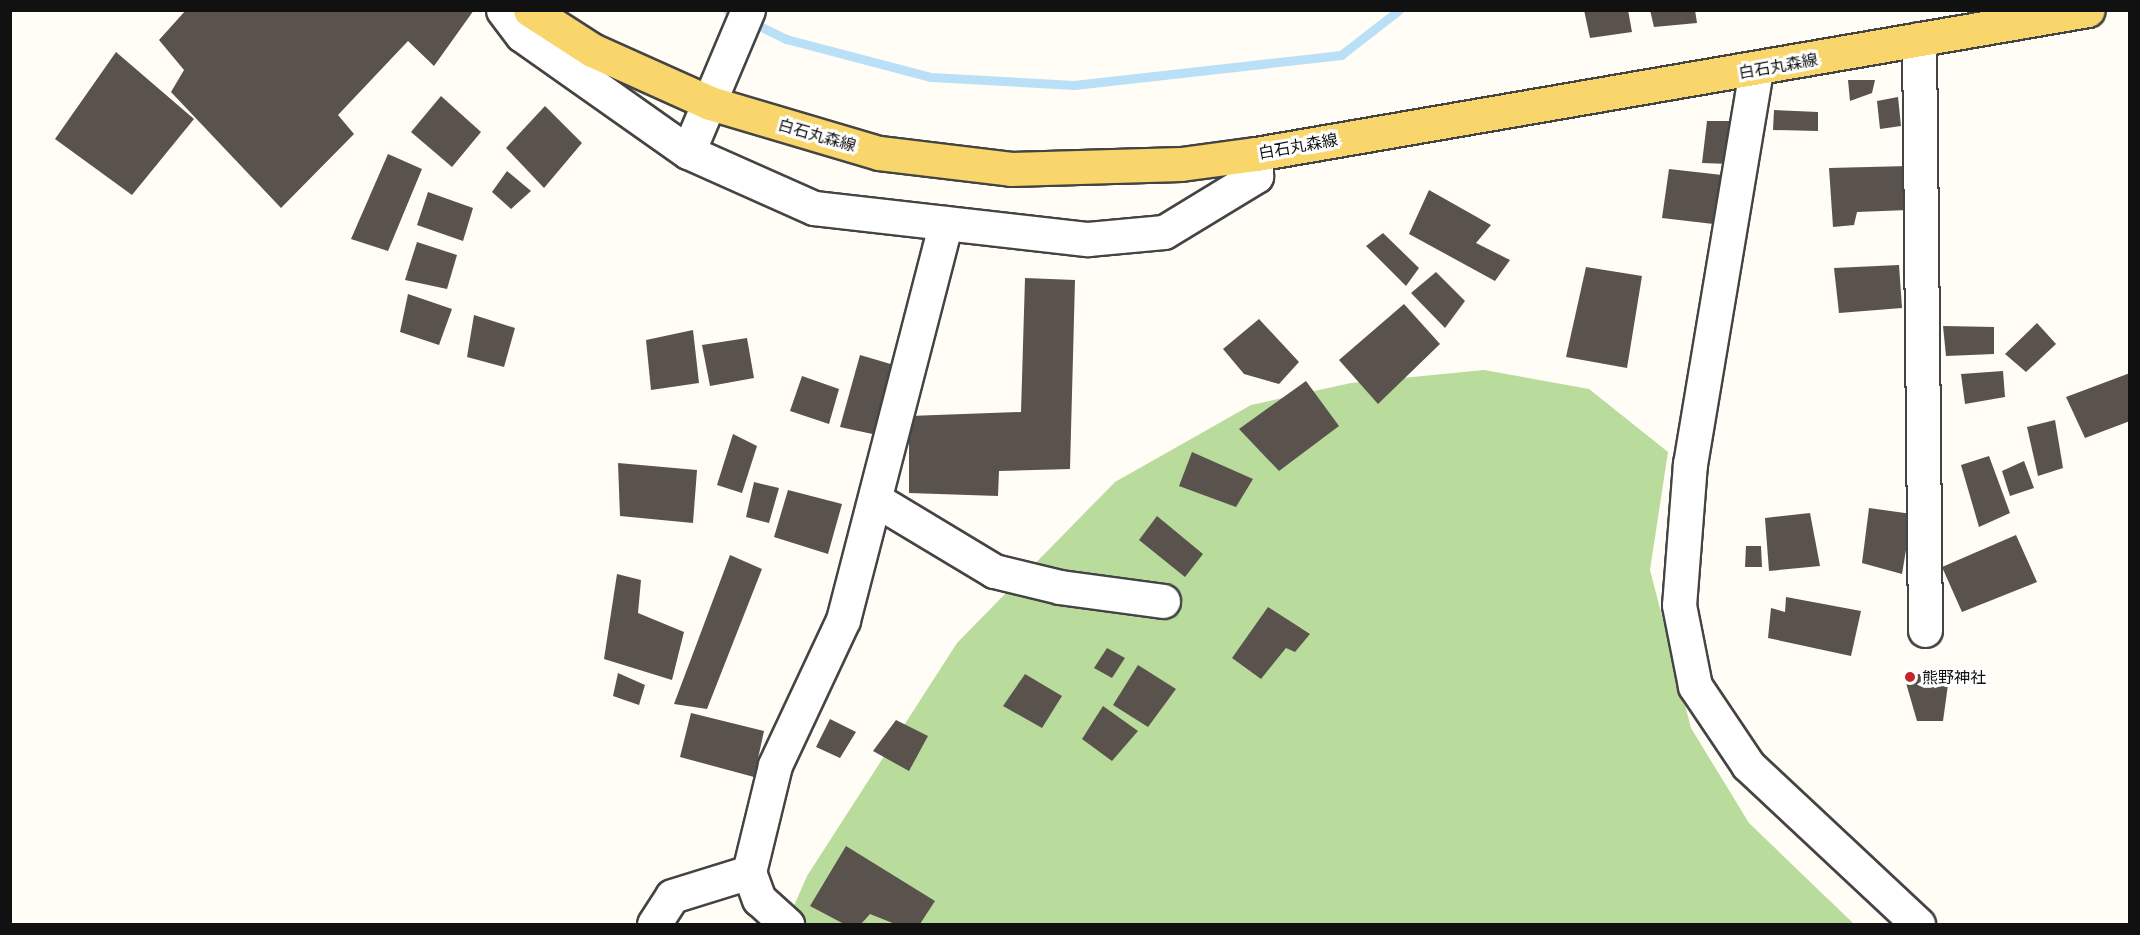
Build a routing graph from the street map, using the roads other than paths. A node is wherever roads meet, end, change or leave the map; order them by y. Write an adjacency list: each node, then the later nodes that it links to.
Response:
1 (503, 10): 9 (street)
2 (530, 10): 8 (main road, 白石丸森線)
3 (2088, 10): 4 (main road, 白石丸森線)
4 (1987, 19): 6 (main road, 白石丸森線)
5 (745, 23): 8 (street)
6 (1919, 39): 7 (main road, 白石丸森線); 14 (street)
7 (1756, 70): 10 (main road, 白石丸森線); 18 (street)
8 (710, 103): 9 (street); 10 (main road, 白石丸森線)
9 (688, 152): 11 (street)
10 (1256, 154): 11 (street)
11 (946, 223): 12 (street)
12 (876, 500): 13 (street); 15 (street)
13 (1163, 601)
14 (1925, 630)
15 (749, 872): 16 (street); 17 (street)
16 (654, 924)
17 (787, 924)
18 (1918, 924)

